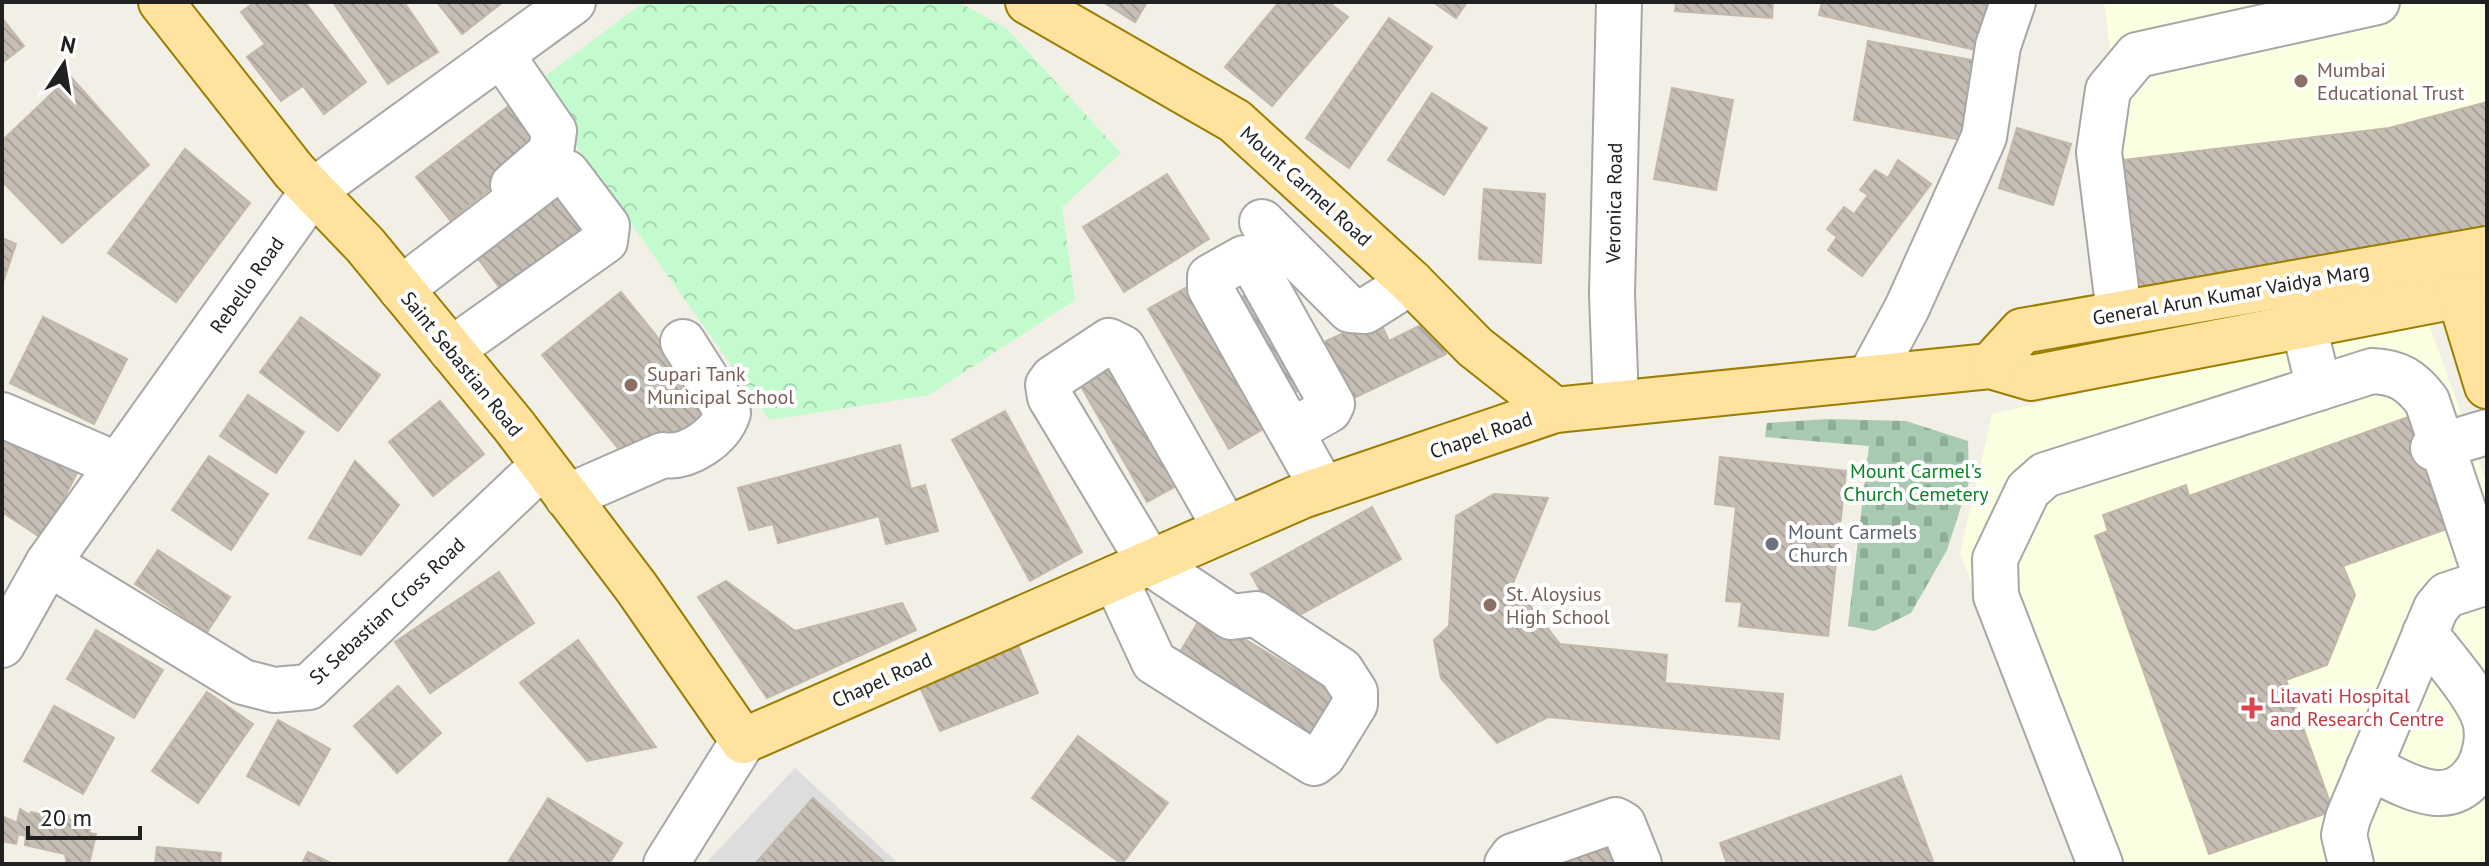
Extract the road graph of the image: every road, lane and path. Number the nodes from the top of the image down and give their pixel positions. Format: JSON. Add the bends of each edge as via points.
{"nodes":[{"id":1,"x":161,"y":2,"type":"edge"},
{"id":2,"x":573,"y":2,"type":"edge"},
{"id":3,"x":1028,"y":2,"type":"edge"},
{"id":4,"x":1619,"y":2,"type":"edge"},
{"id":5,"x":2013,"y":2,"type":"edge"},
{"id":6,"x":2377,"y":2,"type":"edge"},
{"id":7,"x":501,"y":54,"type":"junction"},
{"id":8,"x":313,"y":191,"type":"junction"},
{"id":9,"x":1262,"y":222,"type":"dead end"},
{"id":10,"x":1347,"y":224,"type":"junction"},
{"id":11,"x":1277,"y":265,"type":"junction"},
{"id":12,"x":2470,"y":273,"type":"edge"},
{"id":13,"x":1411,"y":282,"type":"junction"},
{"id":14,"x":2293,"y":284,"type":"junction"},
{"id":15,"x":399,"y":286,"type":"junction"},
{"id":16,"x":2359,"y":294,"type":"junction"},
{"id":17,"x":2119,"y":313,"type":"junction"},
{"id":18,"x":2304,"y":326,"type":"junction"},
{"id":19,"x":683,"y":342,"type":"dead end"},
{"id":20,"x":451,"y":350,"type":"junction"},
{"id":21,"x":1990,"y":366,"type":"junction"},
{"id":22,"x":1870,"y":377,"type":"junction"},
{"id":23,"x":2487,"y":386,"type":"edge"},
{"id":24,"x":2319,"y":388,"type":"junction"},
{"id":25,"x":1616,"y":403,"type":"junction"},
{"id":26,"x":1024,"y":405,"type":"dead end"},
{"id":27,"x":1555,"y":410,"type":"junction"},
{"id":28,"x":2,"y":415,"type":"edge"},
{"id":29,"x":2487,"y":432,"type":"edge"},
{"id":30,"x":2437,"y":446,"type":"junction"},
{"id":31,"x":118,"y":465,"type":"junction"},
{"id":32,"x":554,"y":482,"type":"junction"},
{"id":33,"x":1323,"y":489,"type":"junction"},
{"id":34,"x":1226,"y":529,"type":"junction"},
{"id":35,"x":48,"y":563,"type":"junction"},
{"id":36,"x":1129,"y":572,"type":"junction"},
{"id":37,"x":2487,"y":581,"type":"edge"},
{"id":38,"x":2425,"y":633,"type":"junction"},
{"id":39,"x":2,"y":645,"type":"edge"},
{"id":40,"x":743,"y":741,"type":"junction"},
{"id":41,"x":2369,"y":767,"type":"junction"},
{"id":42,"x":666,"y":864,"type":"edge"},
{"id":43,"x":1507,"y":864,"type":"edge"},
{"id":44,"x":1639,"y":864,"type":"edge"},
{"id":45,"x":2100,"y":864,"type":"edge"},
{"id":46,"x":2351,"y":864,"type":"edge"}],
"edges":[{"from":1,"to":8,"type":"main road","name":"Saint Sebastian Road"},
{"from":2,"to":7,"type":"street","name":"Rebello Road"},
{"from":3,"to":10,"type":"main road","name":"Mount Carmel Road","via":[[1235,121]]},
{"from":4,"to":25,"type":"street","name":"Veronica Road","via":[[1612,294]]},
{"from":5,"to":22,"type":"street","via":[[1998,46],[1984,137]]},
{"from":6,"to":17,"type":"street","via":[[2137,55],[2108,90],[2099,152]]},
{"from":7,"to":8,"type":"street","name":"Rebello Road"},
{"from":7,"to":15,"type":"street","via":[[554,131],[551,152]]},
{"from":8,"to":15,"type":"main road","name":"Saint Sebastian Road"},
{"from":8,"to":31,"type":"street","name":"Rebello Road"},
{"from":9,"to":11,"type":"street"},
{"from":10,"to":11,"type":"street"},
{"from":10,"to":13,"type":"main road","name":"Mount Carmel Road"},
{"from":11,"to":13,"type":"street","via":[[1358,312]]},
{"from":11,"to":33,"type":"street","via":[[1244,258],[1209,282]]},
{"from":12,"to":16,"type":"main road","name":"General Arun Kumar Vaidya Marg"},
{"from":12,"to":23,"type":"main road"},
{"from":13,"to":27,"type":"main road","name":"Mount Carmel Road","via":[[1475,347]]},
{"from":14,"to":16,"type":"main road","name":"General Arun Kumar Vaidya Marg"},
{"from":14,"to":17,"type":"main road","name":"General Arun Kumar Vaidya Marg"},
{"from":14,"to":18,"type":"street"},
{"from":15,"to":20,"type":"main road","name":"Saint Sebastian Road"},
{"from":15,"to":20,"type":"street","via":[[551,174],[567,173],[607,226],[605,241]]},
{"from":16,"to":18,"type":"main road","name":"General Arun Kumar Vaidya Marg"},
{"from":17,"to":21,"type":"main road","name":"General Arun Kumar Vaidya Marg","via":[[2022,331]]},
{"from":18,"to":21,"type":"main road","name":"General Arun Kumar Vaidya Marg","via":[[2031,378]]},
{"from":18,"to":24,"type":"street"},
{"from":19,"to":32,"type":"street","name":"St Sebastian Cross Road","via":[[728,413],[724,425],[689,453]]},
{"from":20,"to":32,"type":"main road","name":"Saint Sebastian Road"},
{"from":21,"to":22,"type":"main road","name":"General Arun Kumar Vaidya Marg"},
{"from":22,"to":25,"type":"main road","name":"Chapel Road"},
{"from":24,"to":30,"type":"street","via":[[2372,371],[2406,378],[2427,401]]},
{"from":24,"to":45,"type":"street","via":[[2045,475],[2028,490],[1995,559],[1996,596]]},
{"from":25,"to":27,"type":"main road","name":"Chapel Road"},
{"from":26,"to":36,"type":"street"},
{"from":27,"to":33,"type":"main road","name":"Chapel Road"},
{"from":28,"to":31,"type":"street"},
{"from":29,"to":30,"type":"street"},
{"from":30,"to":37,"type":"street"},
{"from":31,"to":35,"type":"street","name":"Rebello Road"},
{"from":32,"to":35,"type":"street","name":"St Sebastian Cross Road","via":[[309,687],[274,690],[243,682]]},
{"from":32,"to":40,"type":"main road","name":"Saint Sebastian Road","via":[[636,587]]},
{"from":33,"to":34,"type":"main road","name":"Chapel Road"},
{"from":34,"to":36,"type":"main road","name":"Chapel Road"},
{"from":34,"to":36,"type":"street","via":[[1123,348],[1109,341],[1053,378],[1048,391]]},
{"from":35,"to":39,"type":"street","name":"Rebello Road"},
{"from":36,"to":36,"type":"street","via":[[1222,612],[1256,614],[1341,670],[1355,692],[1355,704],[1323,756],[1314,763],[1154,662]]},
{"from":36,"to":40,"type":"main road","name":"Chapel Road"},
{"from":37,"to":38,"type":"street","via":[[2447,595]]},
{"from":38,"to":41,"type":"street"},
{"from":38,"to":41,"type":"street","via":[[2485,721],[2481,763],[2469,784],[2444,793],[2408,786]]},
{"from":40,"to":42,"type":"street"},
{"from":41,"to":46,"type":"street","via":[[2344,835]]},
{"from":43,"to":44,"type":"street","via":[[1513,856],[1616,820],[1623,824]]}]}
